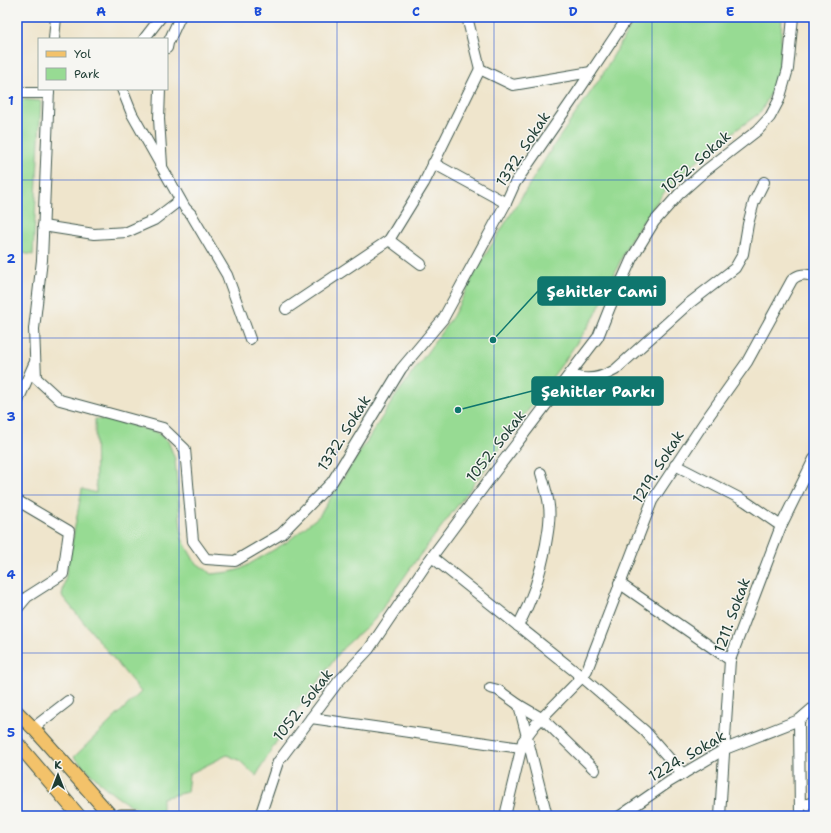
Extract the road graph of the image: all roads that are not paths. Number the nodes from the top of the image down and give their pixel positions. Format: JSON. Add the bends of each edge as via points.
{"nodes":[{"id":1,"x":56,"y":17,"type":"edge"},
{"id":2,"x":161,"y":17,"type":"edge"},
{"id":3,"x":180,"y":17,"type":"edge"},
{"id":4,"x":467,"y":17,"type":"edge"},
{"id":5,"x":628,"y":17,"type":"edge"},
{"id":6,"x":793,"y":17,"type":"edge"},
{"id":7,"x":54,"y":38,"type":"edge"},
{"id":8,"x":145,"y":38,"type":"edge"},
{"id":9,"x":168,"y":43,"type":"edge"},
{"id":10,"x":480,"y":69,"type":"junction"},
{"id":11,"x":591,"y":72,"type":"junction"},
{"id":12,"x":122,"y":90,"type":"edge"},
{"id":13,"x":160,"y":90,"type":"edge"},
{"id":14,"x":49,"y":91,"type":"edge"},
{"id":15,"x":17,"y":93,"type":"edge"},
{"id":16,"x":433,"y":163,"type":"junction"},
{"id":17,"x":163,"y":169,"type":"junction"},
{"id":18,"x":764,"y":182,"type":"dead end"},
{"id":19,"x":180,"y":200,"type":"junction"},
{"id":20,"x":506,"y":203,"type":"junction"},
{"id":21,"x":43,"y":226,"type":"junction"},
{"id":22,"x":389,"y":240,"type":"junction"},
{"id":23,"x":421,"y":264,"type":"dead end"},
{"id":24,"x":814,"y":277,"type":"edge"},
{"id":25,"x":286,"y":309,"type":"dead end"},
{"id":26,"x":250,"y":339,"type":"dead end"},
{"id":27,"x":35,"y":362,"type":"junction"},
{"id":28,"x":570,"y":374,"type":"junction"},
{"id":29,"x":17,"y":403,"type":"edge"},
{"id":30,"x":814,"y":460,"type":"edge"},
{"id":31,"x":675,"y":465,"type":"junction"},
{"id":32,"x":541,"y":473,"type":"dead end"},
{"id":33,"x":18,"y":501,"type":"dead end"},
{"id":34,"x":781,"y":526,"type":"junction"},
{"id":35,"x":432,"y":556,"type":"junction"},
{"id":36,"x":619,"y":583,"type":"junction"},
{"id":37,"x":17,"y":609,"type":"edge"},
{"id":38,"x":518,"y":626,"type":"junction"},
{"id":39,"x":730,"y":660,"type":"junction"},
{"id":40,"x":582,"y":677,"type":"junction"},
{"id":41,"x":490,"y":688,"type":"dead end"},
{"id":42,"x":68,"y":701,"type":"dead end"},
{"id":43,"x":519,"y":705,"type":"junction"},
{"id":44,"x":814,"y":708,"type":"edge"},
{"id":45,"x":17,"y":712,"type":"edge"},
{"id":46,"x":311,"y":718,"type":"junction"},
{"id":47,"x":542,"y":719,"type":"junction"},
{"id":48,"x":799,"y":720,"type":"junction"},
{"id":49,"x":33,"y":728,"type":"junction"},
{"id":50,"x":527,"y":735,"type":"junction"},
{"id":51,"x":17,"y":743,"type":"edge"},
{"id":52,"x":521,"y":748,"type":"junction"},
{"id":53,"x":725,"y":749,"type":"junction"},
{"id":54,"x":595,"y":770,"type":"dead end"},
{"id":55,"x":682,"y":774,"type":"junction"},
{"id":56,"x":814,"y":802,"type":"edge"},
{"id":57,"x":800,"y":811,"type":"edge"},
{"id":58,"x":79,"y":816,"type":"edge"},
{"id":59,"x":111,"y":816,"type":"edge"},
{"id":60,"x":121,"y":816,"type":"edge"},
{"id":61,"x":135,"y":816,"type":"edge"},
{"id":62,"x":260,"y":816,"type":"edge"},
{"id":63,"x":505,"y":816,"type":"edge"},
{"id":64,"x":548,"y":816,"type":"edge"},
{"id":65,"x":620,"y":816,"type":"edge"},
{"id":66,"x":720,"y":816,"type":"edge"}],
"edges":[{"from":1,"to":7,"type":"street"},
{"from":2,"to":8,"type":"street"},
{"from":3,"to":9,"type":"street"},
{"from":4,"to":10,"type":"street"},
{"from":5,"to":11,"type":"street","name":"1372. Sokak"},
{"from":6,"to":28,"type":"street","name":"1052. Sokak","via":[[788,70],[779,100],[770,117],[758,130],[679,194],[654,222],[632,258],[598,337]]},
{"from":10,"to":11,"type":"street","via":[[512,85]]},
{"from":10,"to":16,"type":"street"},
{"from":11,"to":20,"type":"street","name":"1372. Sokak","via":[[515,183]]},
{"from":12,"to":17,"type":"street","via":[[132,114]]},
{"from":13,"to":17,"type":"street","via":[[159,119]]},
{"from":14,"to":15,"type":"street"},
{"from":14,"to":21,"type":"street"},
{"from":16,"to":20,"type":"street"},
{"from":16,"to":22,"type":"street","via":[[424,183]]},
{"from":17,"to":19,"type":"street"},
{"from":18,"to":28,"type":"street","via":[[754,202],[743,254],[735,268],[687,305],[615,370],[588,379]]},
{"from":19,"to":21,"type":"street","via":[[154,220],[126,232],[94,234]]},
{"from":19,"to":26,"type":"street","via":[[184,208],[192,214],[227,276]]},
{"from":20,"to":27,"type":"street","name":"1372. Sokak","via":[[443,319],[401,369],[332,482],[281,534],[235,561],[206,559],[193,541],[185,448],[163,428],[60,400],[36,378]]},
{"from":21,"to":27,"type":"street","via":[[34,329]]},
{"from":22,"to":23,"type":"street"},
{"from":22,"to":25,"type":"street"},
{"from":24,"to":31,"type":"street","name":"1219. Sokak","via":[[802,274],[792,280],[747,362]]},
{"from":27,"to":29,"type":"street"},
{"from":28,"to":35,"type":"street","name":"1052. Sokak"},
{"from":30,"to":34,"type":"street","name":"1211. Sokak"},
{"from":31,"to":34,"type":"street","via":[[746,501]]},
{"from":31,"to":36,"type":"street","name":"1219. Sokak","via":[[652,501]]},
{"from":32,"to":38,"type":"street","via":[[550,508],[549,530],[539,577]]},
{"from":33,"to":37,"type":"street","via":[[69,531],[63,574],[27,597]]},
{"from":34,"to":39,"type":"street","name":"1211. Sokak"},
{"from":35,"to":38,"type":"street"},
{"from":35,"to":46,"type":"street","name":"1052. Sokak","via":[[369,649],[338,682]]},
{"from":36,"to":39,"type":"street"},
{"from":36,"to":40,"type":"street","name":"1219. Sokak","via":[[587,670]]},
{"from":38,"to":40,"type":"street"},
{"from":39,"to":53,"type":"street","name":"1211. Sokak"},
{"from":40,"to":47,"type":"street","name":"1219. Sokak"},
{"from":40,"to":55,"type":"street","via":[[645,731]]},
{"from":41,"to":43,"type":"street","via":[[498,690]]},
{"from":42,"to":49,"type":"street"},
{"from":43,"to":47,"type":"street"},
{"from":43,"to":50,"type":"street"},
{"from":44,"to":48,"type":"street","name":"1224. Sokak"},
{"from":45,"to":49,"type":"main road"},
{"from":46,"to":52,"type":"street"},
{"from":46,"to":62,"type":"street","name":"1052. Sokak","via":[[278,762]]},
{"from":47,"to":50,"type":"street","name":"1219. Sokak"},
{"from":47,"to":54,"type":"street"},
{"from":48,"to":53,"type":"street","name":"1224. Sokak"},
{"from":48,"to":57,"type":"street"},
{"from":49,"to":59,"type":"main road"},
{"from":50,"to":52,"type":"street","name":"1219. Sokak"},
{"from":50,"to":64,"type":"street"},
{"from":51,"to":58,"type":"main road"},
{"from":52,"to":63,"type":"street","name":"1219. Sokak"},
{"from":53,"to":55,"type":"street","name":"1224. Sokak"},
{"from":53,"to":66,"type":"street","name":"1211. Sokak"},
{"from":55,"to":65,"type":"street","name":"1224. Sokak"},
{"from":56,"to":57,"type":"street"},
{"from":60,"to":61,"type":"main road"}]}
